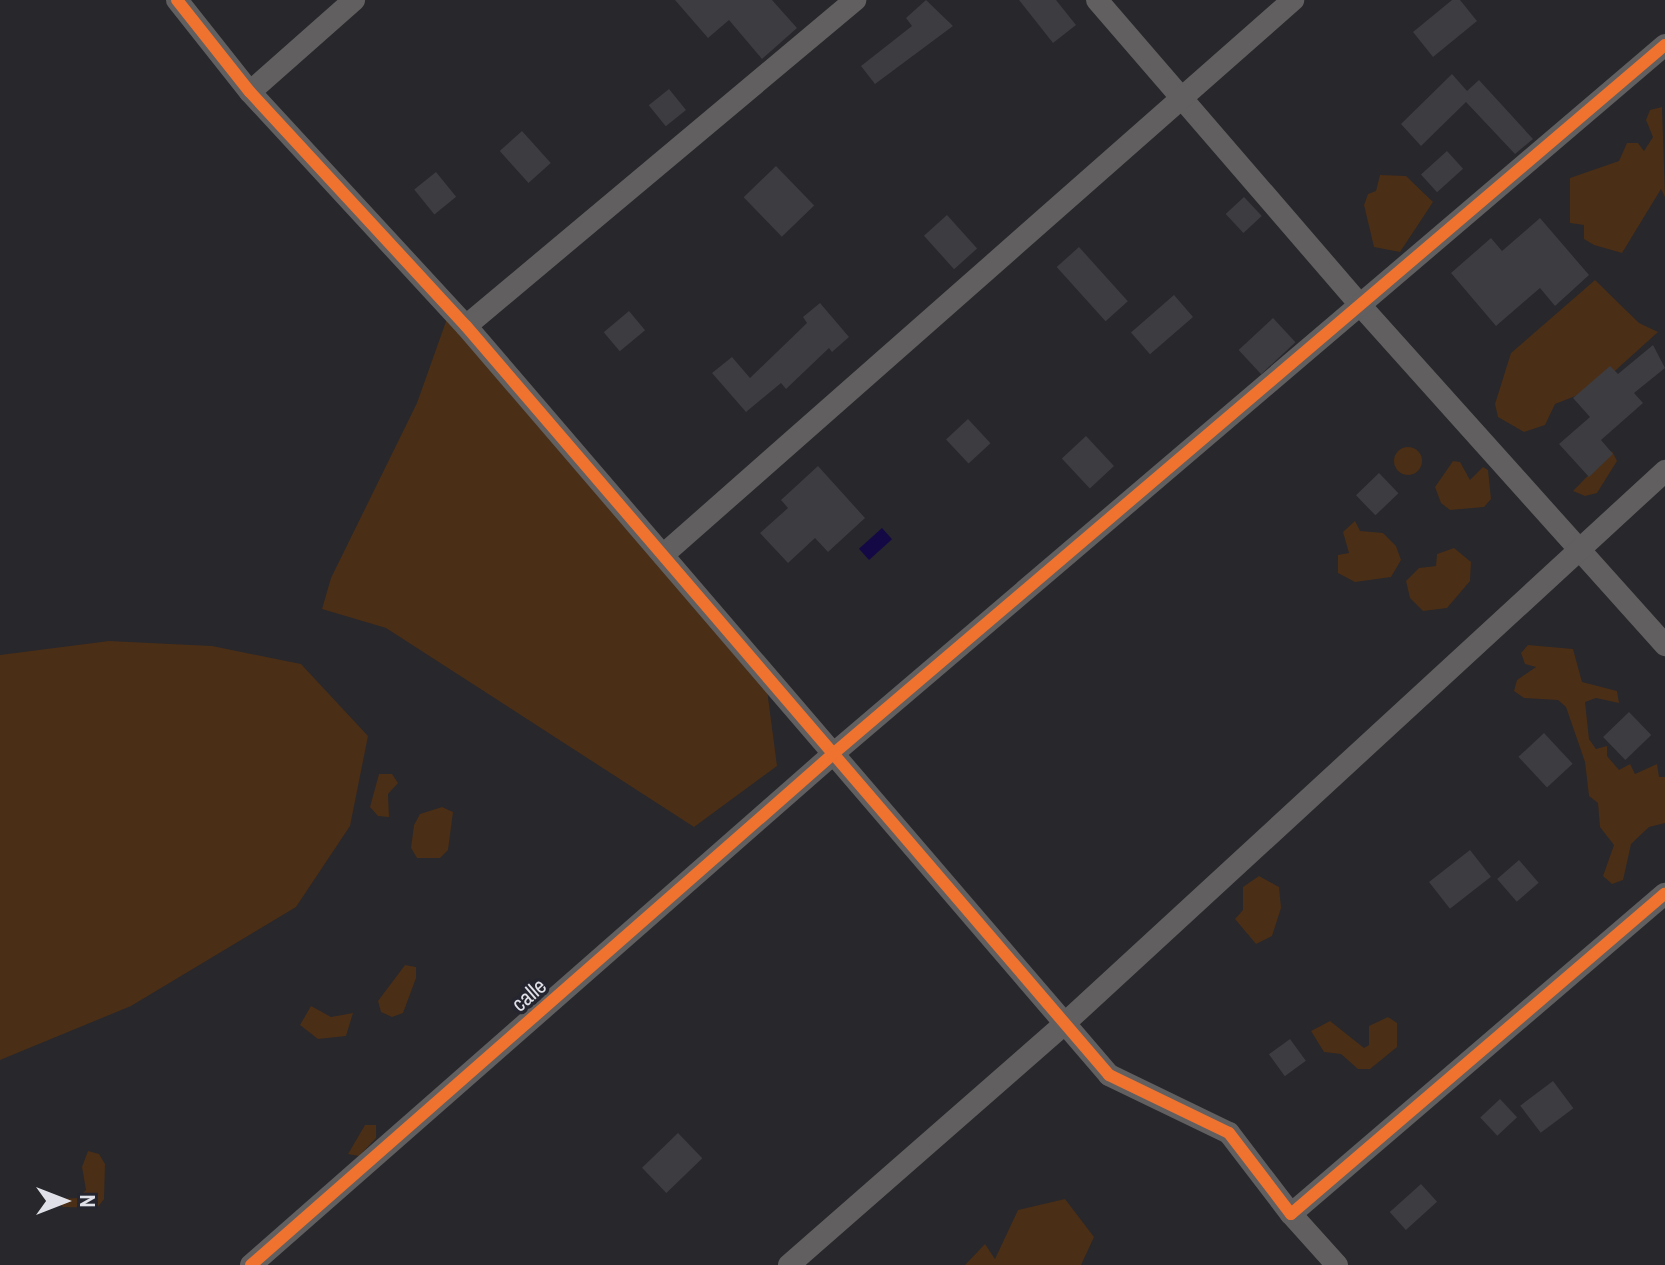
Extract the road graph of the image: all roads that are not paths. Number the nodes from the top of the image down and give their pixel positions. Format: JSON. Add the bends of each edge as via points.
{"nodes":[{"id":1,"x":177,"y":0,"type":"edge"},
{"id":2,"x":354,"y":0,"type":"edge"},
{"id":3,"x":855,"y":0,"type":"edge"},
{"id":4,"x":1097,"y":0,"type":"edge"},
{"id":5,"x":1293,"y":0,"type":"edge"},
{"id":6,"x":1665,"y":45,"type":"edge"},
{"id":7,"x":250,"y":92,"type":"junction"},
{"id":8,"x":1182,"y":99,"type":"junction"},
{"id":9,"x":1360,"y":305,"type":"junction"},
{"id":10,"x":466,"y":326,"type":"junction"},
{"id":11,"x":1665,"y":471,"type":"edge"},
{"id":12,"x":1577,"y":547,"type":"junction"},
{"id":13,"x":663,"y":555,"type":"junction"},
{"id":14,"x":1665,"y":645,"type":"edge"},
{"id":15,"x":833,"y":754,"type":"junction"},
{"id":16,"x":1665,"y":894,"type":"edge"},
{"id":17,"x":1064,"y":1024,"type":"junction"},
{"id":18,"x":1291,"y":1214,"type":"junction"},
{"id":19,"x":251,"y":1265,"type":"edge"},
{"id":20,"x":789,"y":1265,"type":"edge"},
{"id":21,"x":1337,"y":1265,"type":"edge"}],
"edges":[{"from":1,"to":7,"type":"street"},
{"from":2,"to":7,"type":"street"},
{"from":3,"to":10,"type":"street"},
{"from":4,"to":8,"type":"street"},
{"from":5,"to":8,"type":"street"},
{"from":6,"to":9,"type":"street","name":"calle"},
{"from":7,"to":10,"type":"street"},
{"from":8,"to":9,"type":"street"},
{"from":8,"to":13,"type":"street"},
{"from":9,"to":12,"type":"street"},
{"from":9,"to":15,"type":"street","name":"calle"},
{"from":10,"to":13,"type":"street"},
{"from":11,"to":12,"type":"street"},
{"from":12,"to":14,"type":"street"},
{"from":12,"to":17,"type":"street"},
{"from":13,"to":15,"type":"street"},
{"from":15,"to":17,"type":"street"},
{"from":15,"to":19,"type":"street","name":"calle"},
{"from":16,"to":18,"type":"street"},
{"from":17,"to":18,"type":"street","via":[[1109,1075],[1229,1133]]},
{"from":17,"to":20,"type":"street"},
{"from":18,"to":21,"type":"street"}]}
